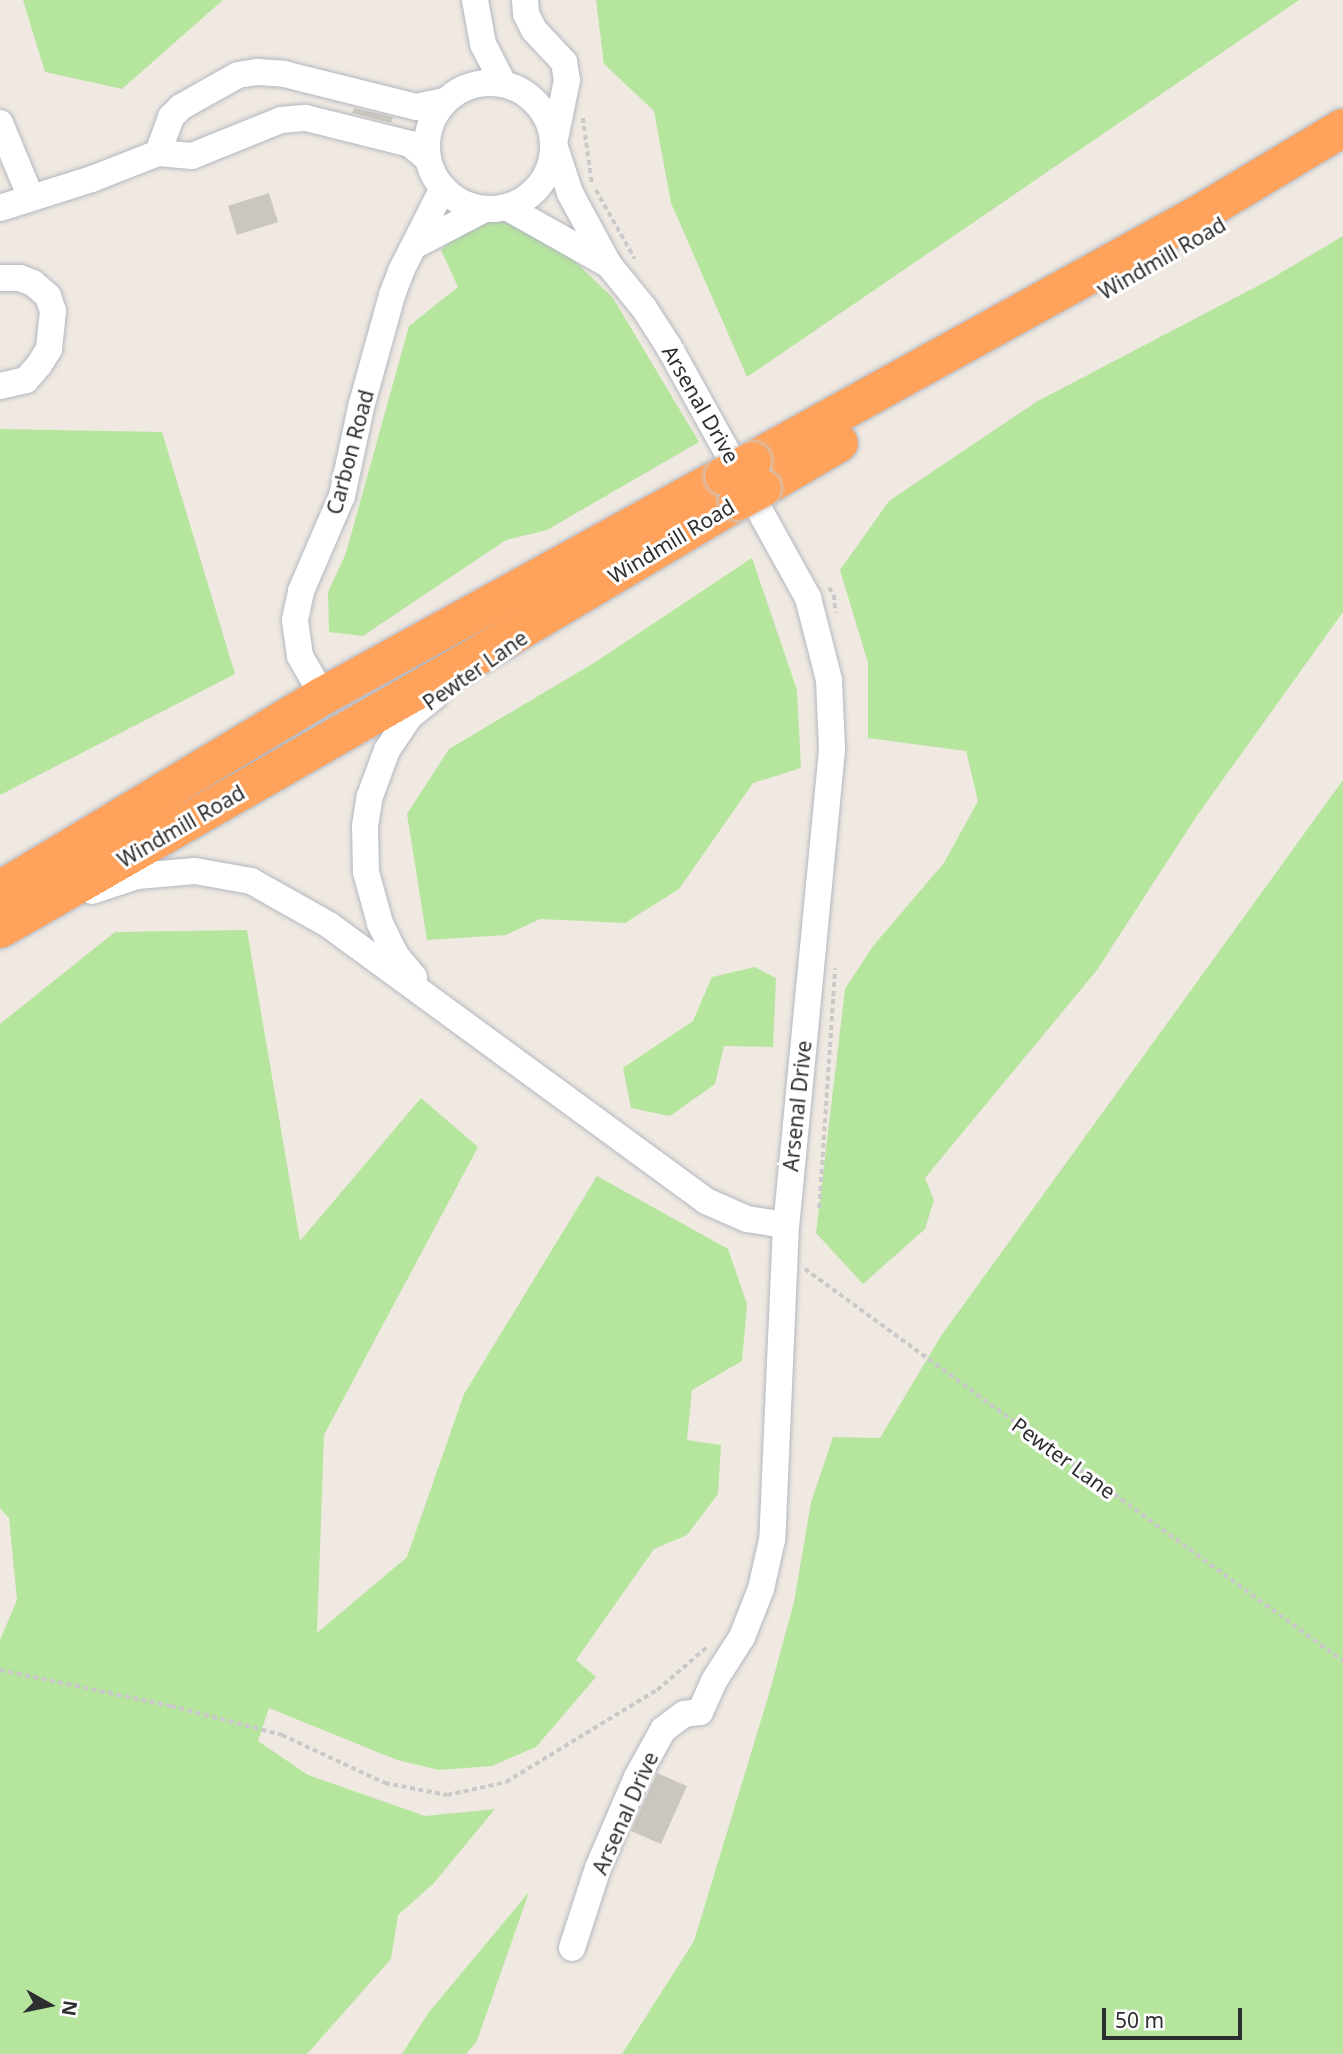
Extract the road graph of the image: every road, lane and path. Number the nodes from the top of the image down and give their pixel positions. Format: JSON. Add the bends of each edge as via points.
{"nodes":[{"id":1,"x":475,"y":0,"type":"edge"},
{"id":2,"x":525,"y":0,"type":"edge"},
{"id":3,"x":317,"y":83,"type":"junction"},
{"id":4,"x":492,"y":83,"type":"junction"},
{"id":5,"x":444,"y":101,"type":"junction"},
{"id":6,"x":582,"y":116,"type":"dead end"},
{"id":7,"x":306,"y":118,"type":"junction"},
{"id":8,"x":0,"y":123,"type":"edge"},
{"id":9,"x":1343,"y":128,"type":"edge"},
{"id":10,"x":554,"y":144,"type":"junction"},
{"id":11,"x":158,"y":153,"type":"junction"},
{"id":12,"x":1343,"y":154,"type":"edge"},
{"id":13,"x":428,"y":159,"type":"junction"},
{"id":14,"x":443,"y":188,"type":"junction"},
{"id":15,"x":31,"y":198,"type":"junction"},
{"id":16,"x":0,"y":208,"type":"edge"},
{"id":17,"x":496,"y":209,"type":"junction"},
{"id":18,"x":416,"y":245,"type":"junction"},
{"id":19,"x":609,"y":265,"type":"junction"},
{"id":20,"x":639,"y":266,"type":"dead end"},
{"id":21,"x":0,"y":278,"type":"edge"},
{"id":22,"x":0,"y":386,"type":"edge"},
{"id":23,"x":744,"y":482,"type":"junction"},
{"id":24,"x":826,"y":584,"type":"dead end"},
{"id":25,"x":585,"y":592,"type":"junction"},
{"id":26,"x":838,"y":622,"type":"dead end"},
{"id":27,"x":323,"y":696,"type":"junction"},
{"id":28,"x":0,"y":890,"type":"edge"},
{"id":29,"x":0,"y":929,"type":"edge"},
{"id":30,"x":0,"y":938,"type":"edge"},
{"id":31,"x":836,"y":964,"type":"dead end"},
{"id":32,"x":494,"y":1047,"type":"junction"},
{"id":33,"x":819,"y":1208,"type":"dead end"},
{"id":34,"x":786,"y":1225,"type":"junction"},
{"id":35,"x":786,"y":1256,"type":"junction"},
{"id":36,"x":714,"y":1642,"type":"dead end"},
{"id":37,"x":1343,"y":1661,"type":"edge"},
{"id":38,"x":0,"y":1670,"type":"edge"},
{"id":39,"x":572,"y":1948,"type":"dead end"}],
"edges":[{"from":1,"to":4,"type":"lane"},
{"from":2,"to":10,"type":"lane","via":[[534,30],[564,62],[567,80]]},
{"from":3,"to":5,"type":"lane","via":[[416,107]]},
{"from":3,"to":7,"type":"lane"},
{"from":3,"to":11,"type":"lane","via":[[284,74],[238,75],[181,107],[171,117]]},
{"from":4,"to":5,"type":"lane","via":[[461,89]]},
{"from":4,"to":10,"type":"lane","via":[[522,90],[539,104],[550,123]]},
{"from":5,"to":13,"type":"lane","via":[[432,118]]},
{"from":6,"to":20,"type":"path","via":[[591,182]]},
{"from":7,"to":11,"type":"lane","via":[[281,120],[192,156]]},
{"from":7,"to":13,"type":"lane","via":[[410,144]]},
{"from":8,"to":15,"type":"lane"},
{"from":9,"to":23,"type":"highway","name":"Windmill Road"},
{"from":10,"to":17,"type":"lane","via":[[540,185]]},
{"from":10,"to":19,"type":"lane","name":"Arsenal Drive","via":[[570,193]]},
{"from":11,"to":15,"type":"lane"},
{"from":12,"to":23,"type":"highway","name":"Windmill Road"},
{"from":13,"to":14,"type":"lane"},
{"from":14,"to":17,"type":"lane","via":[[466,205]]},
{"from":14,"to":18,"type":"lane","name":"Carbon Road"},
{"from":15,"to":16,"type":"lane"},
{"from":17,"to":18,"type":"lane"},
{"from":17,"to":19,"type":"lane","name":"Arsenal Drive"},
{"from":18,"to":27,"type":"lane","name":"Carbon Road","via":[[392,295],[342,496],[301,591],[295,620],[300,656]]},
{"from":19,"to":34,"type":"lane","name":"Arsenal Drive","via":[[669,347],[808,598],[829,680],[832,750]]},
{"from":21,"to":22,"type":"lane","via":[[33,283],[48,296],[53,312],[49,349],[40,365],[26,380]]},
{"from":23,"to":25,"type":"highway","name":"Windmill Road"},
{"from":23,"to":27,"type":"highway","name":"Windmill Road"},
{"from":24,"to":26,"type":"path","via":[[834,595]]},
{"from":25,"to":29,"type":"highway","name":"Windmill Road"},
{"from":25,"to":32,"type":"lane","name":"Pewter Lane","via":[[449,683],[409,717],[387,750],[370,796],[366,872],[380,923],[395,954],[416,980]]},
{"from":27,"to":28,"type":"highway","name":"Windmill Road"},
{"from":30,"to":32,"type":"lane","name":"Pewter Lane","via":[[67,901],[137,876],[195,871],[251,881],[329,925]]},
{"from":31,"to":33,"type":"path"},
{"from":32,"to":34,"type":"lane","name":"Pewter Lane","via":[[705,1201],[747,1219]]},
{"from":34,"to":35,"type":"lane","name":"Arsenal Drive"},
{"from":35,"to":37,"type":"path","name":"Pewter Lane"},
{"from":35,"to":39,"type":"lane","name":"Arsenal Drive","via":[[772,1540],[761,1589],[700,1712],[684,1714],[663,1730],[637,1777],[598,1868]]},
{"from":36,"to":38,"type":"path","via":[[657,1690],[517,1776],[447,1795],[385,1783],[282,1735]]}]}
